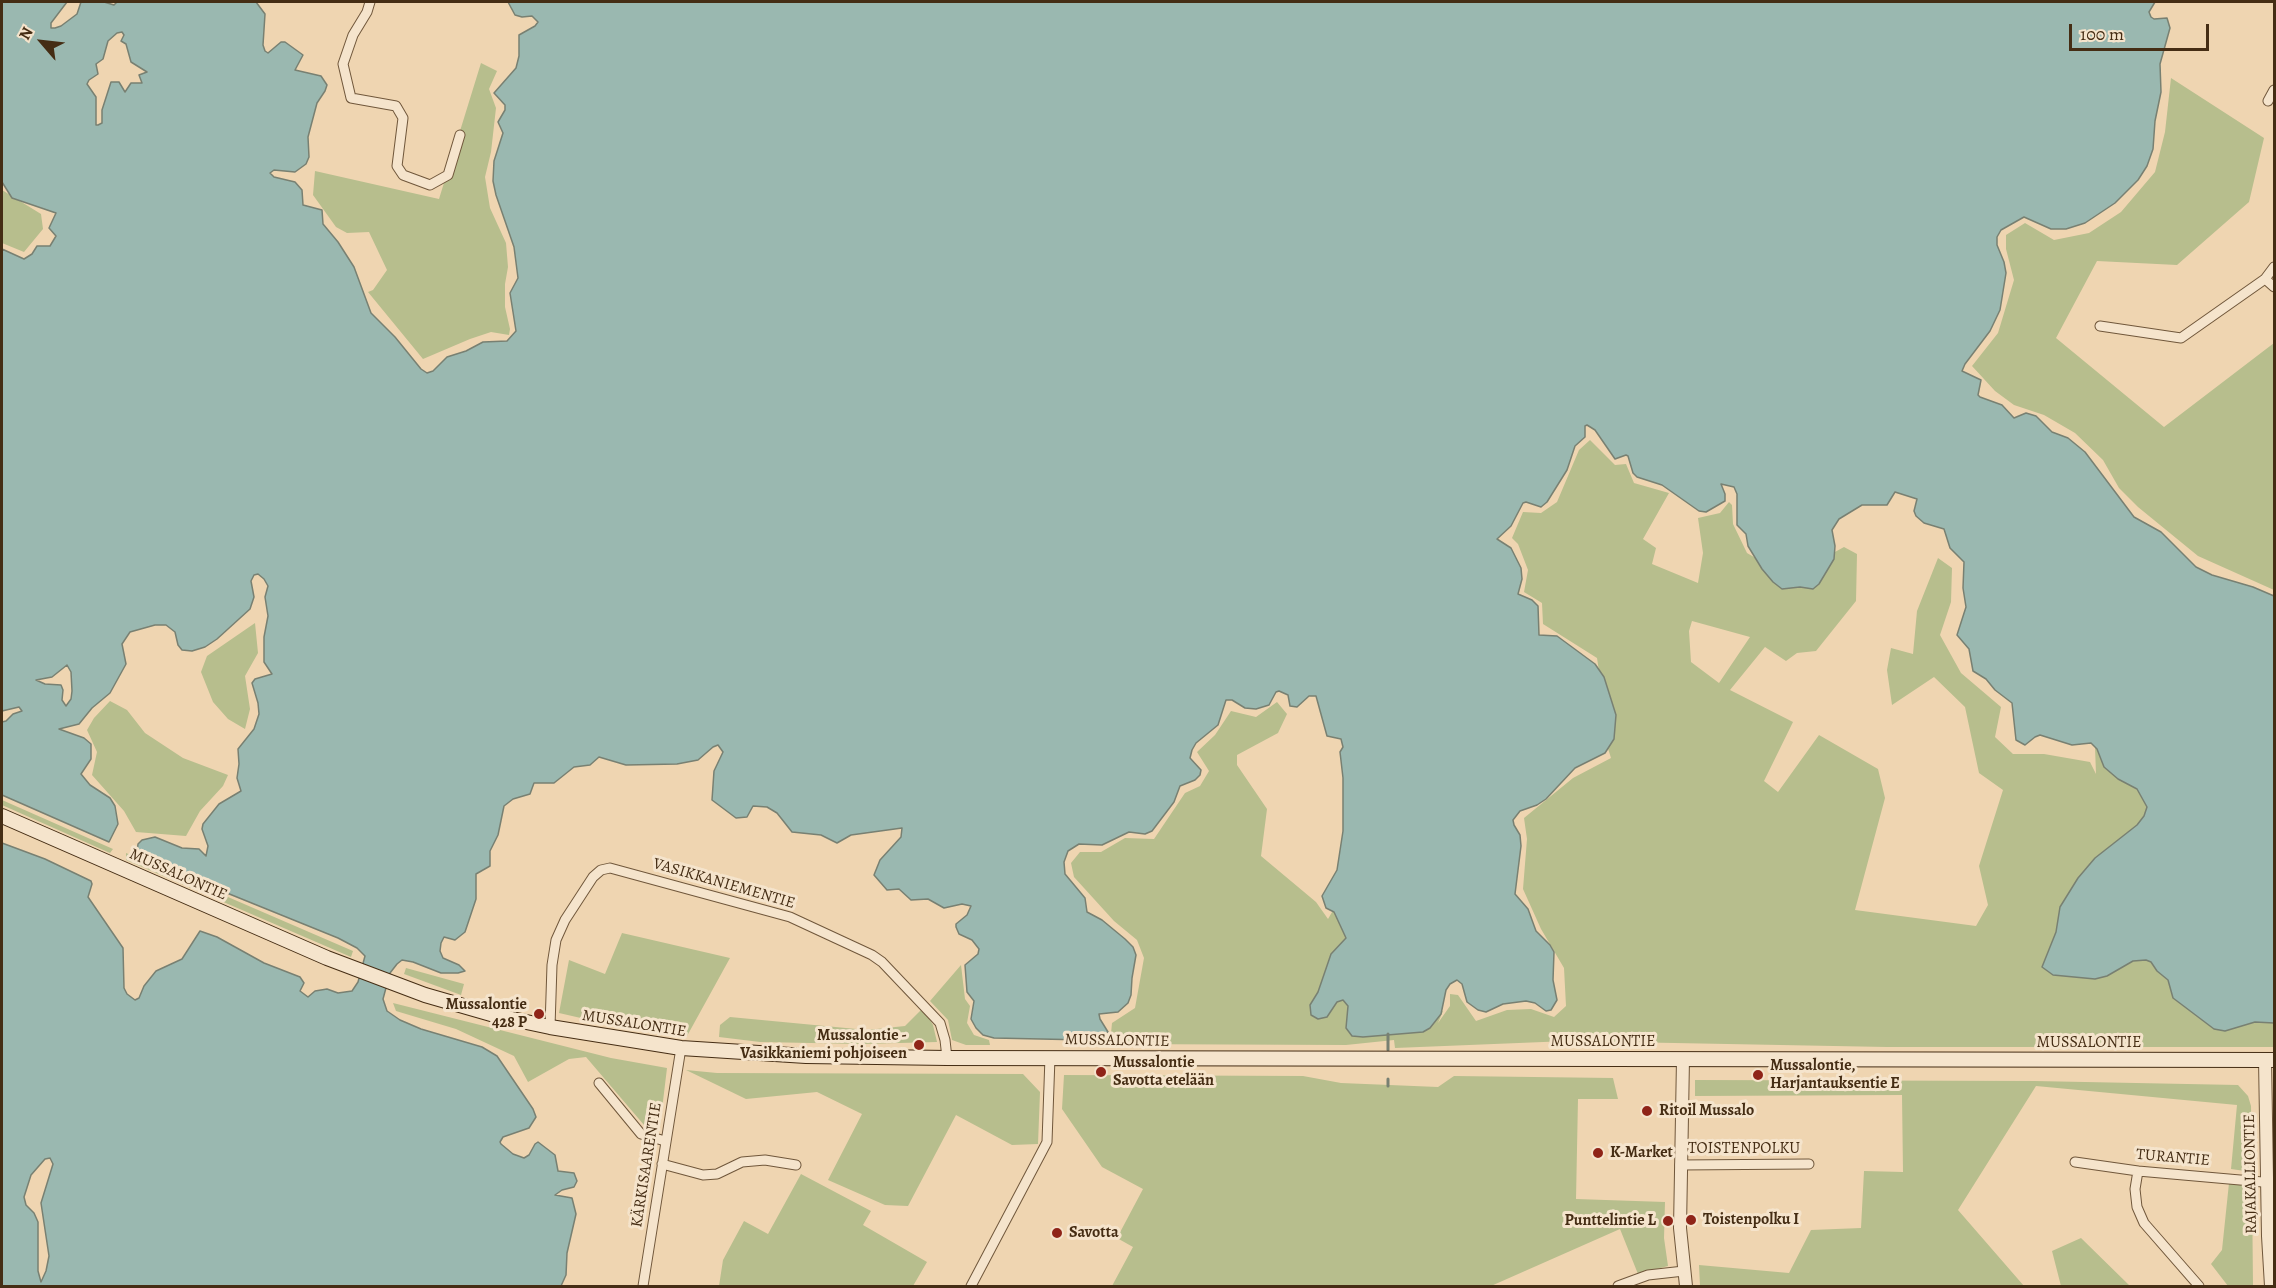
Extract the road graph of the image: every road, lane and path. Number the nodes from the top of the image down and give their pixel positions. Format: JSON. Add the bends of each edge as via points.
{"nodes":[{"id":1,"x":370,"y":2,"type":"edge"},
{"id":2,"x":2274,"y":90,"type":"edge"},
{"id":3,"x":2268,"y":101,"type":"dead end"},
{"id":4,"x":460,"y":135,"type":"dead end"},
{"id":5,"x":2274,"y":267,"type":"edge"},
{"id":6,"x":2265,"y":279,"type":"junction"},
{"id":7,"x":2274,"y":287,"type":"edge"},
{"id":8,"x":2100,"y":326,"type":"dead end"},
{"id":9,"x":2,"y":816,"type":"edge"},
{"id":10,"x":550,"y":1027,"type":"junction"},
{"id":11,"x":681,"y":1048,"type":"junction"},
{"id":12,"x":1050,"y":1057,"type":"junction"},
{"id":13,"x":947,"y":1058,"type":"junction"},
{"id":14,"x":1683,"y":1059,"type":"junction"},
{"id":15,"x":2270,"y":1060,"type":"edge"},
{"id":16,"x":599,"y":1083,"type":"dead end"},
{"id":17,"x":665,"y":1141,"type":"junction"},
{"id":18,"x":2075,"y":1162,"type":"dead end"},
{"id":19,"x":662,"y":1164,"type":"junction"},
{"id":20,"x":1809,"y":1164,"type":"dead end"},
{"id":21,"x":796,"y":1165,"type":"dead end"},
{"id":22,"x":1680,"y":1165,"type":"junction"},
{"id":23,"x":2138,"y":1171,"type":"junction"},
{"id":24,"x":2271,"y":1183,"type":"edge"},
{"id":25,"x":1684,"y":1271,"type":"junction"},
{"id":26,"x":643,"y":1287,"type":"edge"},
{"id":27,"x":971,"y":1287,"type":"edge"},
{"id":28,"x":1618,"y":1287,"type":"edge"},
{"id":29,"x":1686,"y":1287,"type":"edge"},
{"id":30,"x":2199,"y":1287,"type":"edge"},
{"id":31,"x":2271,"y":1287,"type":"edge"}],
"edges":[{"from":1,"to":4,"type":"street","via":[[343,64],[351,98],[396,106],[403,118],[397,166],[403,176],[430,185],[448,175]]},
{"from":2,"to":3,"type":"street"},
{"from":5,"to":6,"type":"street"},
{"from":6,"to":7,"type":"street"},
{"from":6,"to":8,"type":"street","via":[[2181,338]]},
{"from":9,"to":10,"type":"main road","name":"MUSSALONTIE","via":[[351,968],[456,1004]]},
{"from":10,"to":11,"type":"main road","name":"MUSSALONTIE"},
{"from":10,"to":13,"type":"street","name":"VASIKKANIEMENTIE","via":[[556,940],[593,877],[610,868],[790,917],[872,955],[940,1023]]},
{"from":11,"to":13,"type":"main road","name":"MUSSALONTIE","via":[[806,1056]]},
{"from":11,"to":17,"type":"street","name":"KÄRKISAARENTIE"},
{"from":12,"to":13,"type":"main road","name":"MUSSALONTIE"},
{"from":12,"to":14,"type":"main road","name":"MUSSALONTIE"},
{"from":12,"to":27,"type":"street","via":[[1047,1142]]},
{"from":14,"to":15,"type":"main road","name":"MUSSALONTIE"},
{"from":14,"to":22,"type":"street"},
{"from":15,"to":24,"type":"street","name":"RAJAKALLIONTIE"},
{"from":16,"to":17,"type":"street","via":[[641,1134]]},
{"from":17,"to":19,"type":"street","name":"KÄRKISAARENTIE"},
{"from":18,"to":23,"type":"street","name":"TURANTIE"},
{"from":19,"to":21,"type":"street","via":[[703,1175],[717,1174],[742,1162],[765,1160]]},
{"from":19,"to":26,"type":"street","name":"KÄRKISAARENTIE"},
{"from":20,"to":22,"type":"street","name":"TOISTENPOLKU"},
{"from":22,"to":25,"type":"street"},
{"from":23,"to":24,"type":"street","name":"TURANTIE"},
{"from":23,"to":30,"type":"street","via":[[2137,1207],[2144,1223]]},
{"from":24,"to":31,"type":"street","name":"RAJAKALLIONTIE"},
{"from":25,"to":28,"type":"street","via":[[1648,1275]]},
{"from":25,"to":29,"type":"street"}]}
